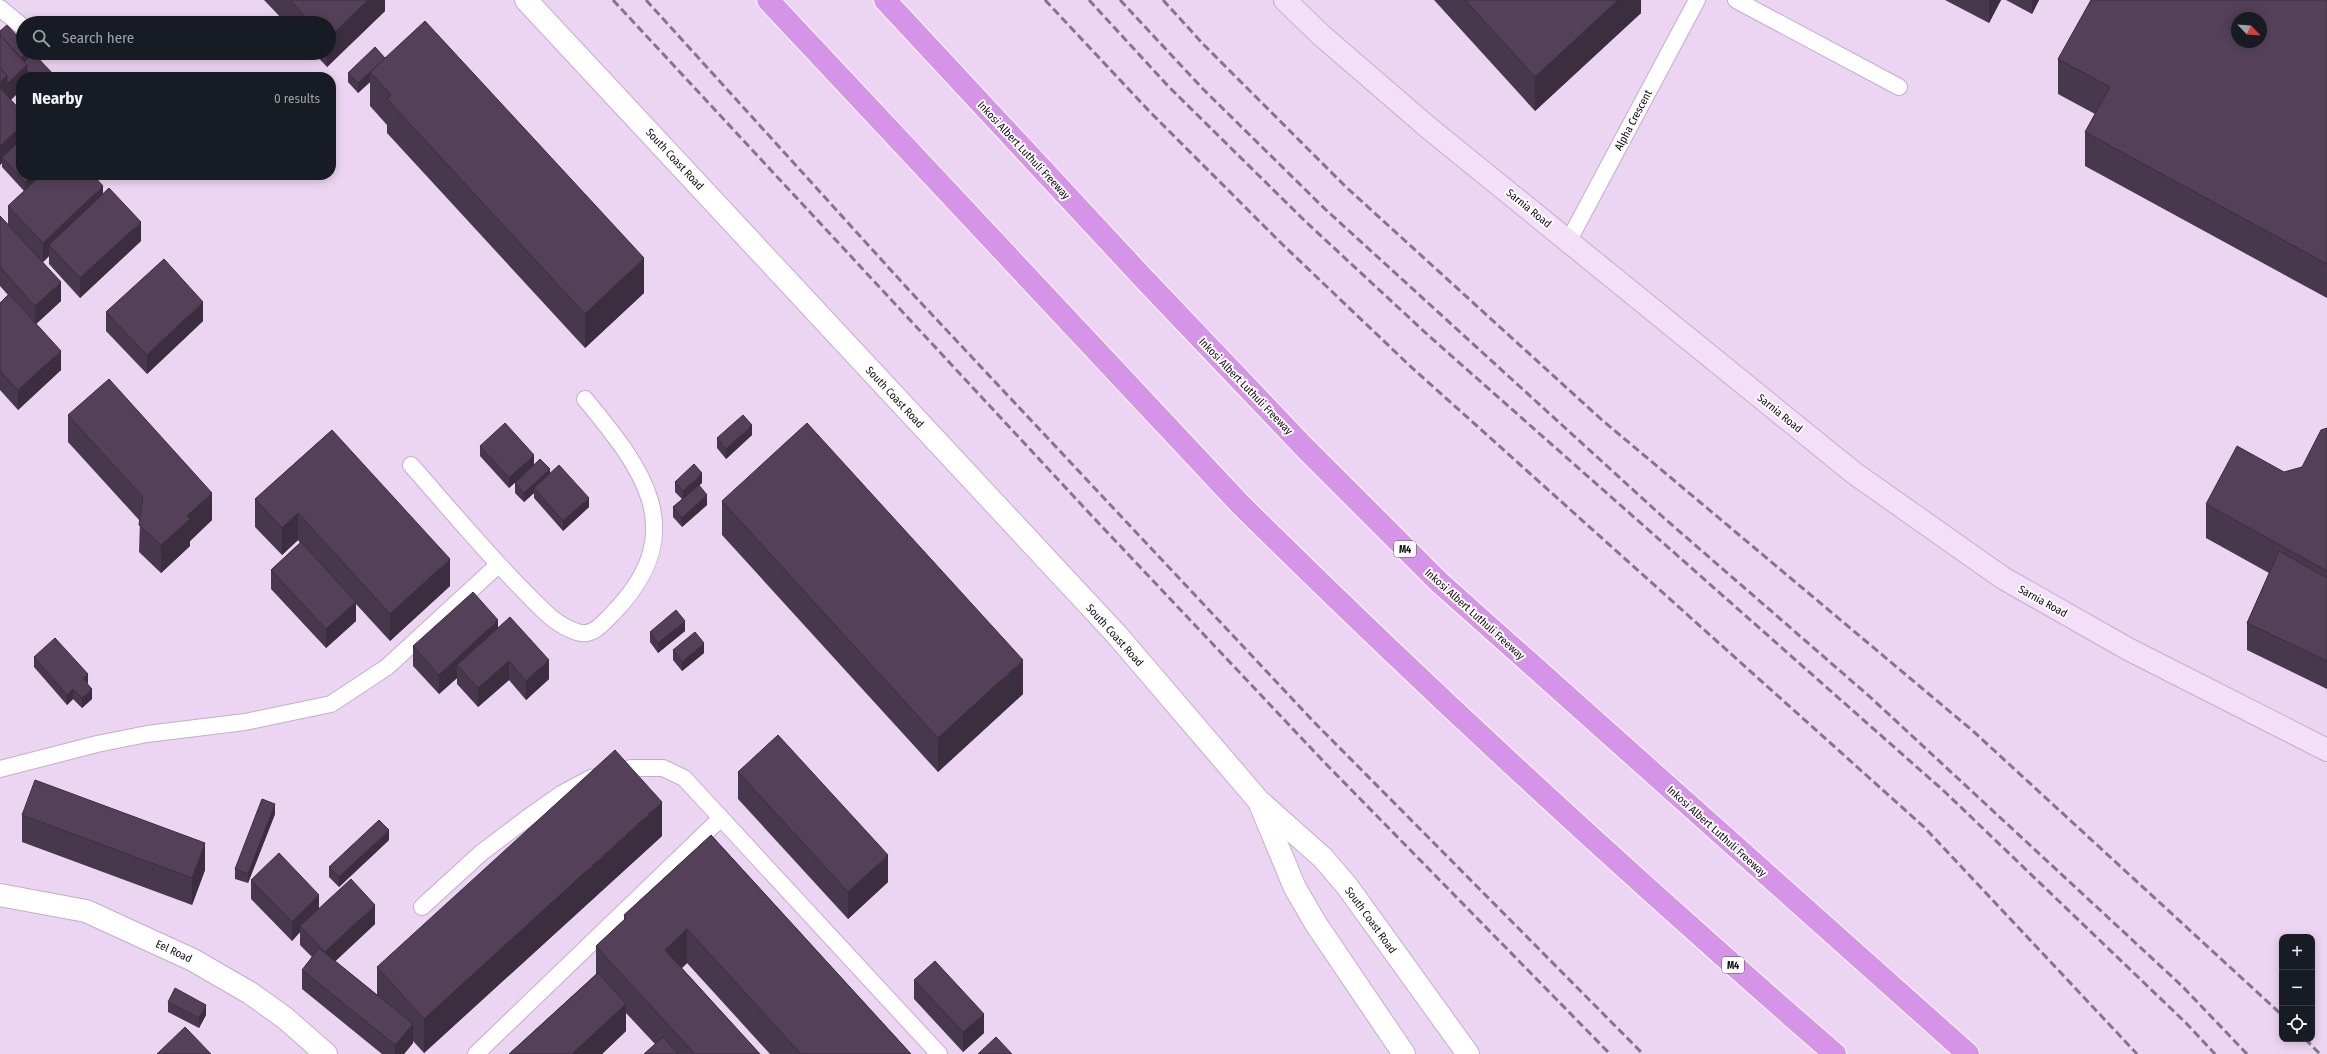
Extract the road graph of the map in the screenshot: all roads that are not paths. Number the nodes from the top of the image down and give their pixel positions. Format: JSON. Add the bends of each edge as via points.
{"nodes":[{"id":1,"x":526,"y":0,"type":"edge"},
{"id":2,"x":768,"y":0,"type":"edge"},
{"id":3,"x":885,"y":0,"type":"edge"},
{"id":4,"x":1285,"y":0,"type":"edge"},
{"id":5,"x":1697,"y":0,"type":"edge"},
{"id":6,"x":1736,"y":0,"type":"edge"},
{"id":7,"x":0,"y":8,"type":"edge"},
{"id":8,"x":16,"y":21,"type":"edge"},
{"id":9,"x":1899,"y":87,"type":"dead end"},
{"id":10,"x":1569,"y":240,"type":"junction"},
{"id":11,"x":585,"y":399,"type":"dead end"},
{"id":12,"x":411,"y":466,"type":"dead end"},
{"id":13,"x":498,"y":565,"type":"junction"},
{"id":14,"x":2327,"y":750,"type":"edge"},
{"id":15,"x":0,"y":769,"type":"edge"},
{"id":16,"x":1258,"y":800,"type":"junction"},
{"id":17,"x":720,"y":819,"type":"junction"},
{"id":18,"x":0,"y":895,"type":"edge"},
{"id":19,"x":422,"y":907,"type":"dead end"},
{"id":20,"x":326,"y":1054,"type":"edge"},
{"id":21,"x":476,"y":1054,"type":"edge"},
{"id":22,"x":940,"y":1054,"type":"edge"},
{"id":23,"x":1404,"y":1054,"type":"edge"},
{"id":24,"x":1468,"y":1054,"type":"edge"},
{"id":25,"x":1836,"y":1054,"type":"edge"},
{"id":26,"x":1968,"y":1054,"type":"edge"}],
"edges":[{"from":1,"to":16,"type":"street","name":"South Coast Road","via":[[1117,636]]},
{"from":2,"to":25,"type":"highway","number":"M4","via":[[1229,492],[1314,577],[1632,876]]},
{"from":3,"to":26,"type":"highway","name":"Inkosi Albert Luthuli Freeway","number":"M4","via":[[1151,287],[1306,449],[1439,582]]},
{"from":4,"to":10,"type":"main road","name":"Sarnia Road","via":[[1321,35],[1430,129]]},
{"from":5,"to":10,"type":"lane","name":"Alpha Crescent"},
{"from":6,"to":9,"type":"lane"},
{"from":7,"to":8,"type":"lane"},
{"from":10,"to":14,"type":"main road","name":"Sarnia Road","via":[[1854,473],[2003,578],[2128,649]]},
{"from":11,"to":13,"type":"lane","via":[[622,445],[637,469],[652,504],[653,540],[648,563],[638,583],[601,624],[591,633],[584,634],[554,620]]},
{"from":12,"to":13,"type":"lane"},
{"from":13,"to":15,"type":"lane","via":[[387,667],[331,704],[245,722],[147,734]]},
{"from":16,"to":23,"type":"street","name":"South Coast Road","via":[[1295,888],[1316,924]]},
{"from":16,"to":24,"type":"street","name":"South Coast Road","via":[[1322,858],[1347,886]]},
{"from":17,"to":19,"type":"lane","via":[[684,778],[663,768],[631,768],[591,778],[561,794],[481,853]]},
{"from":17,"to":21,"type":"lane"},
{"from":17,"to":22,"type":"lane"},
{"from":18,"to":20,"type":"street","name":"Eel Road","via":[[86,911],[193,960],[250,993],[285,1018]]}]}
